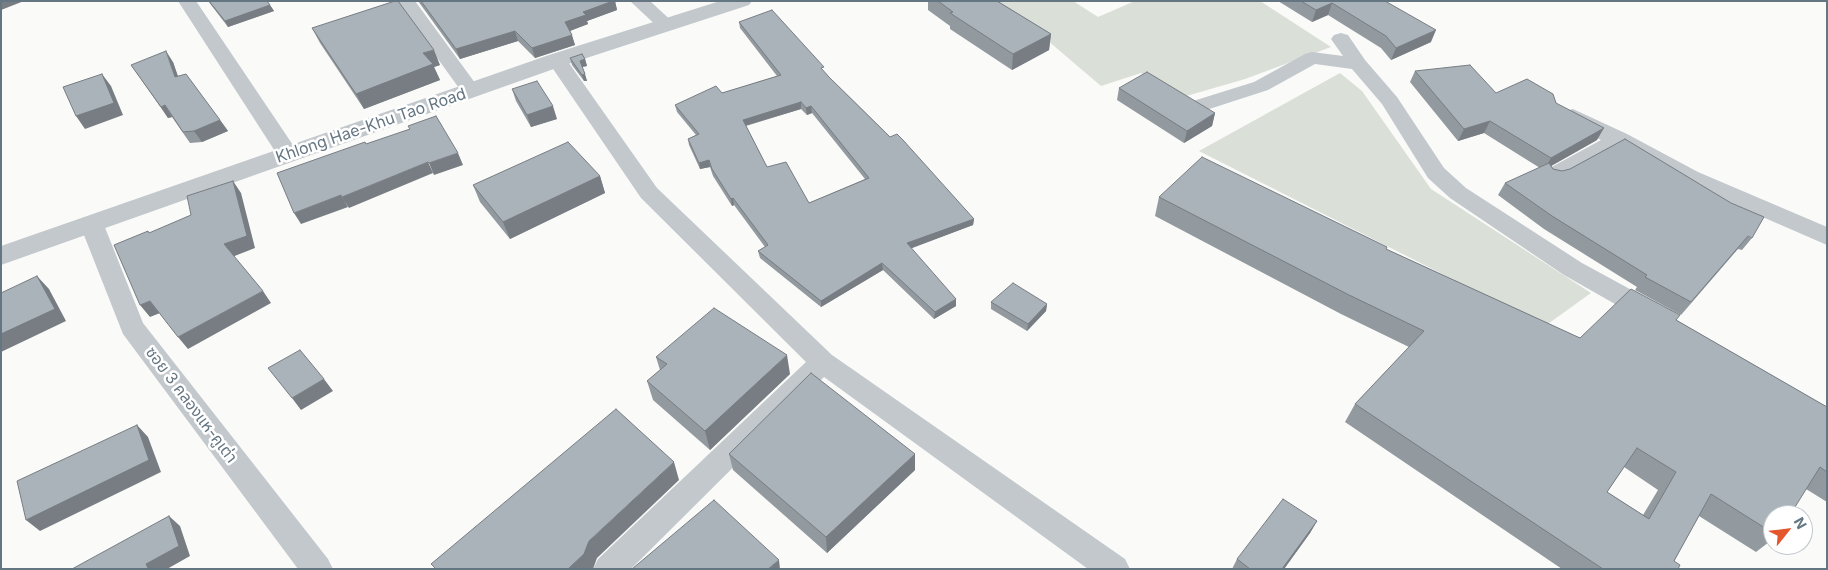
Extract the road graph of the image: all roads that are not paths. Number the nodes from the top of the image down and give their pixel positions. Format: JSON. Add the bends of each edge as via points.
{"nodes":[{"id":1,"x":187,"y":1,"type":"edge"},
{"id":2,"x":405,"y":1,"type":"edge"},
{"id":3,"x":639,"y":1,"type":"edge"},
{"id":4,"x":742,"y":1,"type":"edge"},
{"id":5,"x":667,"y":25,"type":"junction"},
{"id":6,"x":1342,"y":39,"type":"dead end"},
{"id":7,"x":557,"y":60,"type":"junction"},
{"id":8,"x":1358,"y":64,"type":"junction"},
{"id":9,"x":471,"y":91,"type":"junction"},
{"id":10,"x":1197,"y":107,"type":"edge"},
{"id":11,"x":1557,"y":108,"type":"edge"},
{"id":12,"x":1619,"y":139,"type":"junction"},
{"id":13,"x":288,"y":154,"type":"junction"},
{"id":14,"x":1554,"y":175,"type":"edge"},
{"id":15,"x":92,"y":225,"type":"junction"},
{"id":16,"x":1827,"y":237,"type":"edge"},
{"id":17,"x":1,"y":256,"type":"edge"},
{"id":18,"x":1674,"y":326,"type":"edge"},
{"id":19,"x":822,"y":362,"type":"junction"},
{"id":20,"x":317,"y":569,"type":"edge"},
{"id":21,"x":609,"y":569,"type":"edge"},
{"id":22,"x":1114,"y":569,"type":"edge"}],
"edges":[{"from":1,"to":13,"type":"street"},
{"from":2,"to":9,"type":"street"},
{"from":3,"to":5,"type":"street"},
{"from":4,"to":5,"type":"street","name":"Khlong Hae-Khu Tao Road"},
{"from":5,"to":7,"type":"street","name":"Khlong Hae-Khu Tao Road"},
{"from":6,"to":8,"type":"street"},
{"from":7,"to":9,"type":"street","name":"Khlong Hae-Khu Tao Road"},
{"from":7,"to":19,"type":"street","via":[[649,193]]},
{"from":8,"to":10,"type":"street","via":[[1312,58],[1261,86]]},
{"from":8,"to":18,"type":"street","via":[[1390,101],[1436,173],[1458,193],[1573,269]]},
{"from":9,"to":13,"type":"street","name":"Khlong Hae-Khu Tao Road"},
{"from":11,"to":12,"type":"street"},
{"from":12,"to":14,"type":"street"},
{"from":12,"to":16,"type":"street","via":[[1690,176]]},
{"from":13,"to":15,"type":"street","name":"Khlong Hae-Khu Tao Road"},
{"from":15,"to":17,"type":"street","name":"Khlong Hae-Khu Tao Road"},
{"from":15,"to":20,"type":"street","name":"ซอย 3 คลองแห-คูเต่า","via":[[132,327]]},
{"from":19,"to":21,"type":"street"},
{"from":19,"to":22,"type":"street"}]}
